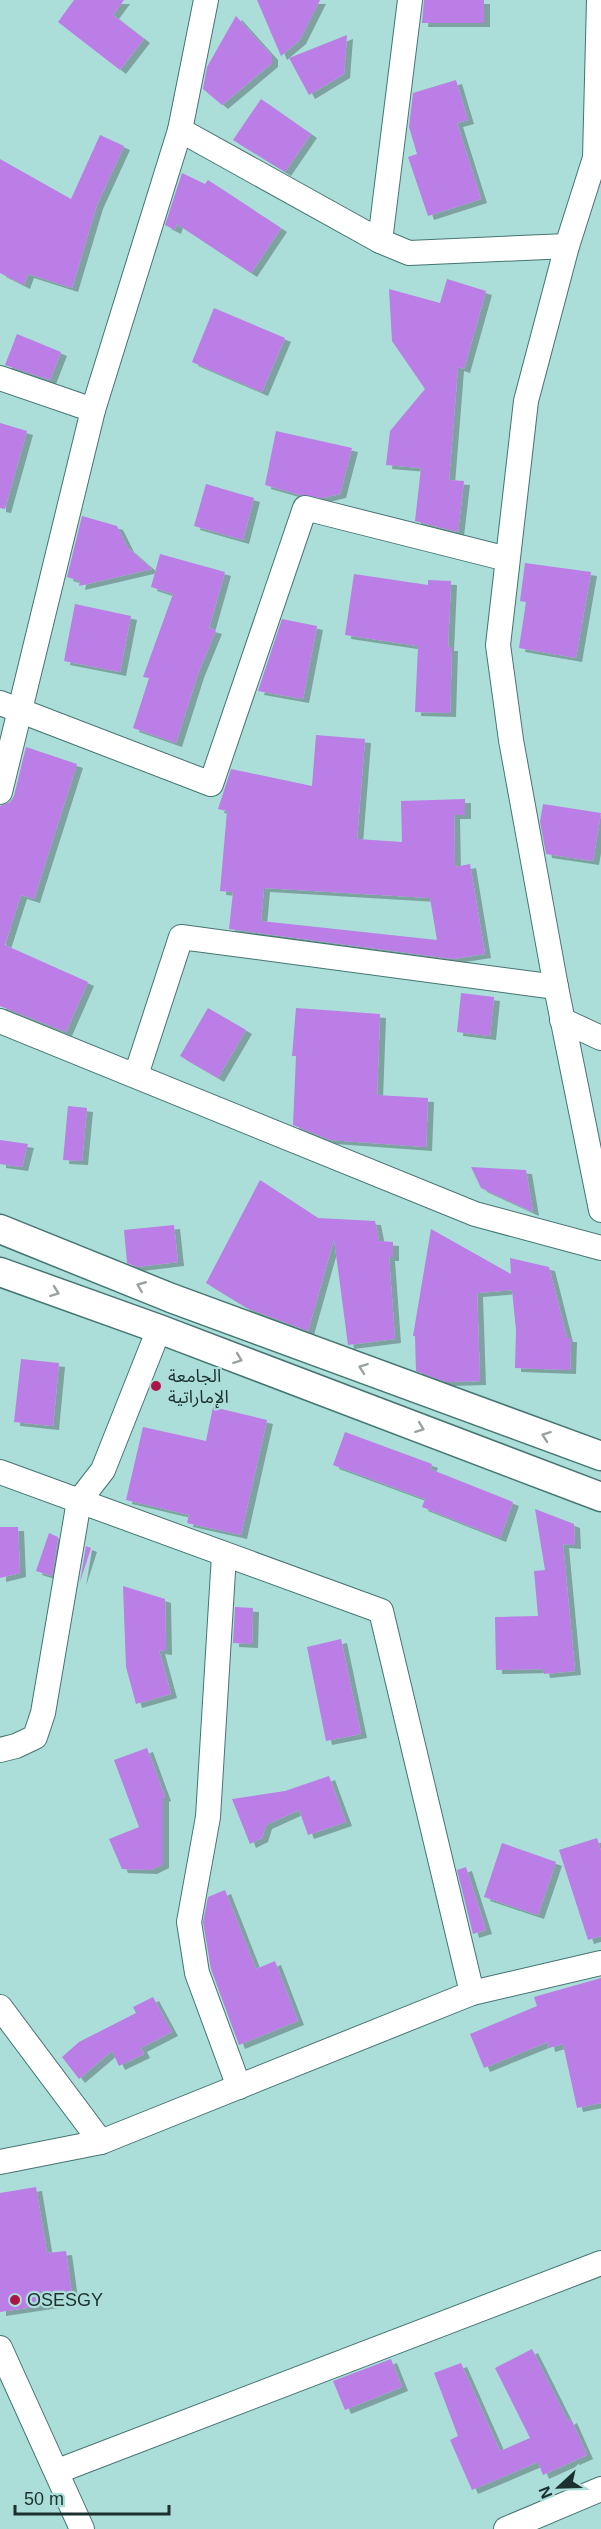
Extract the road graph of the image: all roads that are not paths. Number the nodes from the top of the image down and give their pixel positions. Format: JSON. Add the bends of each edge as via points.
{"nodes":[{"id":1,"x":206,"y":0,"type":"edge"},
{"id":2,"x":410,"y":0,"type":"edge"},
{"id":3,"x":599,"y":0,"type":"edge"},
{"id":4,"x":180,"y":130,"type":"junction"},
{"id":5,"x":598,"y":158,"type":"edge"},
{"id":6,"x":380,"y":241,"type":"junction"},
{"id":7,"x":567,"y":246,"type":"junction"},
{"id":8,"x":0,"y":378,"type":"edge"},
{"id":9,"x":93,"y":410,"type":"junction"},
{"id":10,"x":507,"y":559,"type":"junction"},
{"id":11,"x":10,"y":707,"type":"edge"},
{"id":12,"x":0,"y":792,"type":"edge"},
{"id":13,"x":556,"y":987,"type":"junction"},
{"id":14,"x":562,"y":1020,"type":"junction"},
{"id":15,"x":0,"y":1021,"type":"edge"},
{"id":16,"x":601,"y":1038,"type":"edge"},
{"id":17,"x":136,"y":1075,"type":"junction"},
{"id":18,"x":601,"y":1210,"type":"edge"},
{"id":19,"x":0,"y":1229,"type":"edge"},
{"id":20,"x":601,"y":1248,"type":"edge"},
{"id":21,"x":0,"y":1272,"type":"edge"},
{"id":22,"x":171,"y":1298,"type":"junction"},
{"id":23,"x":159,"y":1329,"type":"junction"},
{"id":24,"x":601,"y":1456,"type":"edge"},
{"id":25,"x":0,"y":1472,"type":"edge"},
{"id":26,"x":601,"y":1497,"type":"edge"},
{"id":27,"x":79,"y":1501,"type":"junction"},
{"id":28,"x":224,"y":1555,"type":"junction"},
{"id":29,"x":0,"y":1750,"type":"edge"},
{"id":30,"x":601,"y":1962,"type":"edge"},
{"id":31,"x":472,"y":1994,"type":"junction"},
{"id":32,"x":0,"y":2007,"type":"edge"},
{"id":33,"x":239,"y":2087,"type":"junction"},
{"id":34,"x":101,"y":2142,"type":"junction"},
{"id":35,"x":0,"y":2162,"type":"edge"},
{"id":36,"x":601,"y":2263,"type":"edge"},
{"id":37,"x":0,"y":2348,"type":"edge"},
{"id":38,"x":58,"y":2471,"type":"junction"},
{"id":39,"x":601,"y":2489,"type":"edge"},
{"id":40,"x":82,"y":2529,"type":"edge"},
{"id":41,"x":506,"y":2529,"type":"edge"}],
"edges":[{"from":1,"to":4,"type":"street"},
{"from":2,"to":6,"type":"street"},
{"from":3,"to":5,"type":"street"},
{"from":4,"to":6,"type":"street"},
{"from":4,"to":9,"type":"street"},
{"from":5,"to":7,"type":"street"},
{"from":6,"to":7,"type":"street","via":[[409,253]]},
{"from":7,"to":10,"type":"street","via":[[526,401]]},
{"from":8,"to":9,"type":"street"},
{"from":9,"to":11,"type":"street"},
{"from":10,"to":11,"type":"street","via":[[305,508],[211,784]]},
{"from":10,"to":13,"type":"street","via":[[498,645],[511,740]]},
{"from":11,"to":12,"type":"street"},
{"from":13,"to":14,"type":"street"},
{"from":13,"to":17,"type":"street","via":[[181,937]]},
{"from":14,"to":16,"type":"street"},
{"from":14,"to":18,"type":"street"},
{"from":15,"to":17,"type":"street"},
{"from":17,"to":20,"type":"street","via":[[475,1214]]},
{"from":22,"to":19,"type":"street","one_way":true},
{"from":21,"to":23,"type":"street","one_way":true},
{"from":22,"to":23,"type":"street"},
{"from":24,"to":22,"type":"street","one_way":true},
{"from":23,"to":26,"type":"street","one_way":true},
{"from":23,"to":27,"type":"street","via":[[103,1470]]},
{"from":25,"to":27,"type":"street"},
{"from":27,"to":28,"type":"street"},
{"from":27,"to":29,"type":"street","via":[[43,1713],[35,1737]]},
{"from":28,"to":31,"type":"street","via":[[381,1611]]},
{"from":28,"to":33,"type":"street","via":[[208,1817],[189,1922],[197,1973]]},
{"from":30,"to":31,"type":"street"},
{"from":31,"to":33,"type":"street"},
{"from":32,"to":34,"type":"street"},
{"from":33,"to":34,"type":"street"},
{"from":34,"to":35,"type":"street"},
{"from":36,"to":38,"type":"street"},
{"from":37,"to":38,"type":"street"},
{"from":38,"to":40,"type":"street"},
{"from":39,"to":41,"type":"street"}]}
